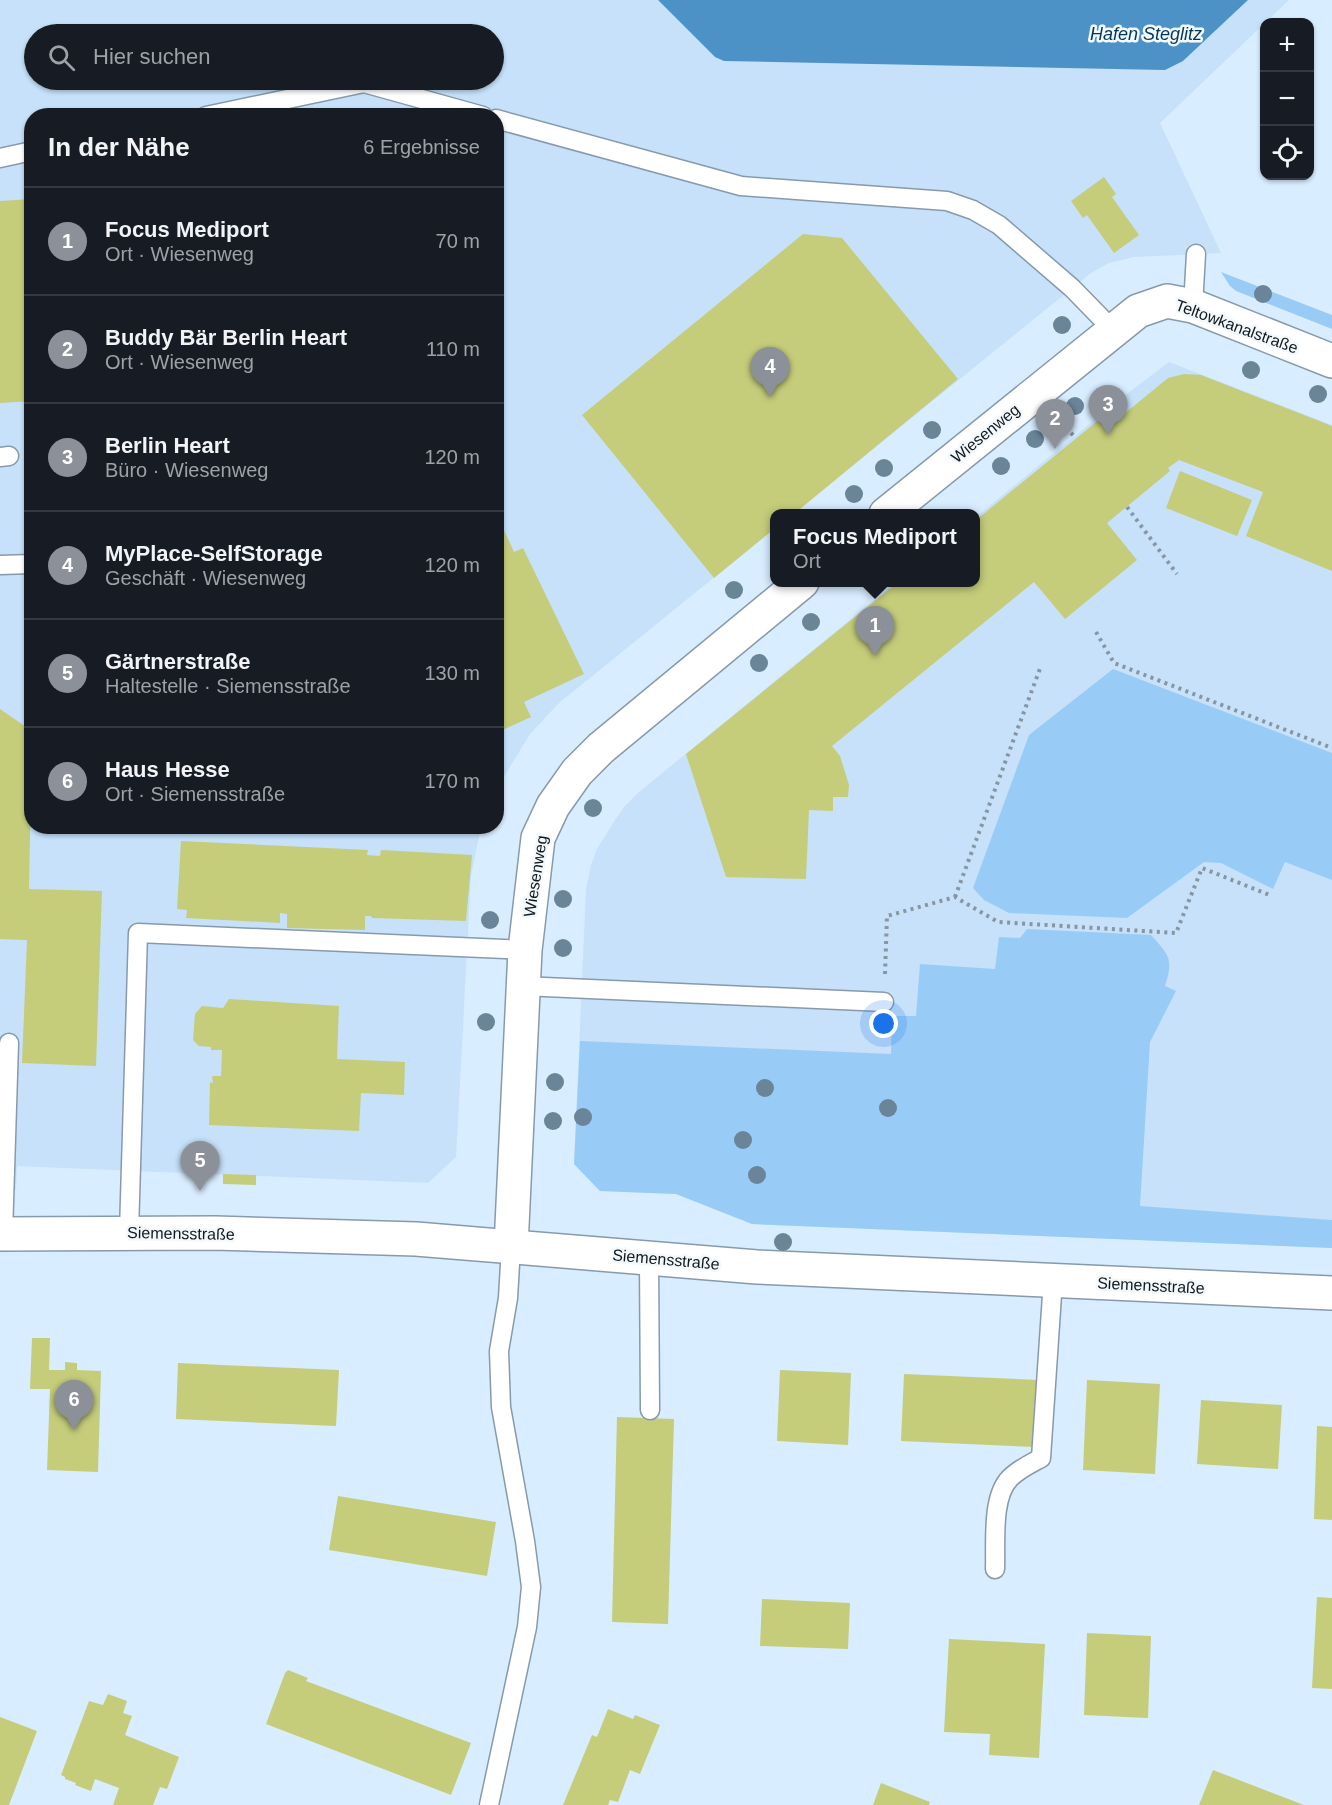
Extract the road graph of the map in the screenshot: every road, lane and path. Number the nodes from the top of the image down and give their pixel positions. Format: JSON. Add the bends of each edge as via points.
{"nodes":[{"id":1,"x":330,"y":90,"type":"edge"},
{"id":2,"x":389,"y":90,"type":"edge"},
{"id":3,"x":244,"y":108,"type":"edge"},
{"id":4,"x":454,"y":108,"type":"edge"},
{"id":5,"x":504,"y":121,"type":"edge"},
{"id":6,"x":24,"y":153,"type":"edge"},
{"id":7,"x":0,"y":158,"type":"edge"},
{"id":8,"x":1196,"y":254,"type":"dead end"},
{"id":9,"x":1193,"y":306,"type":"junction"},
{"id":10,"x":1113,"y":330,"type":"junction"},
{"id":11,"x":1332,"y":361,"type":"edge"},
{"id":12,"x":1071,"y":433,"type":"dead end"},
{"id":13,"x":1076,"y":438,"type":"dead end"},
{"id":14,"x":1127,"y":507,"type":"dead end"},
{"id":15,"x":891,"y":509,"type":"edge"},
{"id":16,"x":0,"y":564,"type":"edge"},
{"id":17,"x":24,"y":564,"type":"edge"},
{"id":18,"x":1177,"y":574,"type":"dead end"},
{"id":19,"x":796,"y":587,"type":"edge"},
{"id":20,"x":1096,"y":633,"type":"dead end"},
{"id":21,"x":1041,"y":666,"type":"dead end"},
{"id":22,"x":1332,"y":747,"type":"edge"},
{"id":23,"x":1272,"y":896,"type":"dead end"},
{"id":24,"x":955,"y":897,"type":"junction"},
{"id":25,"x":525,"y":950,"type":"junction"},
{"id":26,"x":522,"y":986,"type":"junction"},
{"id":27,"x":884,"y":1002,"type":"joint"},
{"id":28,"x":9,"y":1043,"type":"dead end"},
{"id":29,"x":129,"y":1232,"type":"junction"},
{"id":30,"x":2,"y":1234,"type":"edge"},
{"id":31,"x":511,"y":1247,"type":"junction"},
{"id":32,"x":649,"y":1258,"type":"junction"},
{"id":33,"x":1053,"y":1280,"type":"junction"},
{"id":34,"x":1332,"y":1293,"type":"edge"},
{"id":35,"x":650,"y":1410,"type":"dead end"},
{"id":36,"x":995,"y":1569,"type":"dead end"},
{"id":37,"x":489,"y":1805,"type":"edge"}],
"edges":[{"from":1,"to":3,"type":"lane"},
{"from":2,"to":4,"type":"lane"},
{"from":5,"to":10,"type":"lane","via":[[741,186],[947,201],[974,210],[999,225],[1072,288]]},
{"from":6,"to":7,"type":"lane"},
{"from":8,"to":9,"type":"lane"},
{"from":9,"to":10,"type":"street","name":"Teltowkanalstraße","via":[[1167,301],[1138,311]]},
{"from":9,"to":11,"type":"street","name":"Teltowkanalstraße"},
{"from":10,"to":15,"type":"street","name":"Wiesenweg"},
{"from":12,"to":13,"type":"path"},
{"from":14,"to":18,"type":"path"},
{"from":16,"to":17,"type":"lane"},
{"from":19,"to":25,"type":"street","name":"Wiesenweg","via":[[609,741],[577,772],[553,806],[538,838]]},
{"from":20,"to":22,"type":"path","via":[[1114,663]]},
{"from":21,"to":24,"type":"path"},
{"from":23,"to":24,"type":"path","via":[[1202,868],[1176,933],[998,922]]},
{"from":24,"to":27,"type":"path","via":[[888,916]]},
{"from":25,"to":26,"type":"street","name":"Wiesenweg"},
{"from":25,"to":29,"type":"lane","via":[[138,933]]},
{"from":26,"to":27,"type":"lane"},
{"from":26,"to":31,"type":"street","name":"Wiesenweg"},
{"from":28,"to":30,"type":"lane"},
{"from":29,"to":30,"type":"street","name":"Siemensstraße"},
{"from":29,"to":31,"type":"street","name":"Siemensstraße","via":[[416,1239]]},
{"from":31,"to":32,"type":"street","name":"Siemensstraße"},
{"from":31,"to":37,"type":"lane","via":[[499,1351],[501,1407],[531,1587],[527,1627]]},
{"from":32,"to":33,"type":"street","name":"Siemensstraße","via":[[757,1267]]},
{"from":32,"to":35,"type":"lane"},
{"from":33,"to":34,"type":"street","name":"Siemensstraße"},
{"from":33,"to":36,"type":"lane","via":[[1041,1458],[1018,1471],[1002,1492],[997,1509]]}]}
